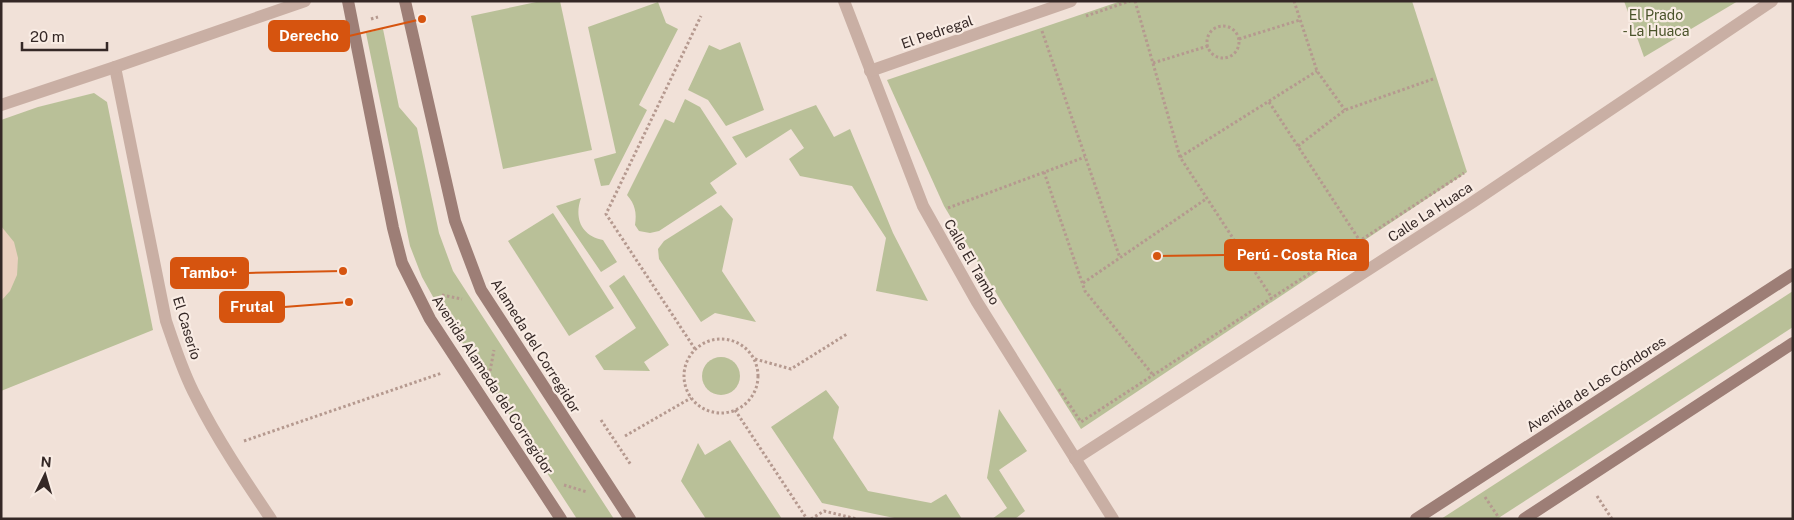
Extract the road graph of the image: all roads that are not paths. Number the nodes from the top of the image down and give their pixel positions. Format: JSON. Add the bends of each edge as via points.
{"nodes":[{"id":1,"x":305,"y":1,"type":"edge"},
{"id":2,"x":348,"y":1,"type":"edge"},
{"id":3,"x":405,"y":1,"type":"edge"},
{"id":4,"x":844,"y":1,"type":"edge"},
{"id":5,"x":1071,"y":1,"type":"edge"},
{"id":6,"x":1772,"y":1,"type":"edge"},
{"id":7,"x":115,"y":67,"type":"junction"},
{"id":8,"x":870,"y":71,"type":"junction"},
{"id":9,"x":1,"y":105,"type":"edge"},
{"id":10,"x":1793,"y":274,"type":"edge"},
{"id":11,"x":1793,"y":343,"type":"edge"},
{"id":12,"x":1074,"y":459,"type":"junction"},
{"id":13,"x":271,"y":519,"type":"edge"},
{"id":14,"x":561,"y":519,"type":"edge"},
{"id":15,"x":630,"y":519,"type":"edge"},
{"id":16,"x":1113,"y":519,"type":"edge"},
{"id":17,"x":1416,"y":519,"type":"edge"},
{"id":18,"x":1524,"y":519,"type":"edge"}],
"edges":[{"from":1,"to":7,"type":"street"},
{"from":2,"to":14,"type":"main road","name":"Avenida Alameda del Corregidor","via":[[402,263],[430,320]]},
{"from":3,"to":15,"type":"main road","name":"Alameda del Corregidor","via":[[455,221],[481,290]]},
{"from":4,"to":8,"type":"street","name":"Calle El Tambo"},
{"from":5,"to":8,"type":"street","name":"El Pedregal"},
{"from":6,"to":12,"type":"street","name":"Calle La Huaca","via":[[1473,202]]},
{"from":7,"to":9,"type":"street"},
{"from":7,"to":13,"type":"street","name":"El Caserío","via":[[166,321],[179,360],[224,448]]},
{"from":8,"to":12,"type":"street","name":"Calle El Tambo","via":[[923,206],[977,302]]},
{"from":10,"to":17,"type":"main road","name":"Avenida de Los Cóndores"},
{"from":11,"to":18,"type":"main road"},
{"from":12,"to":16,"type":"street","name":"Calle El Tambo"}]}
